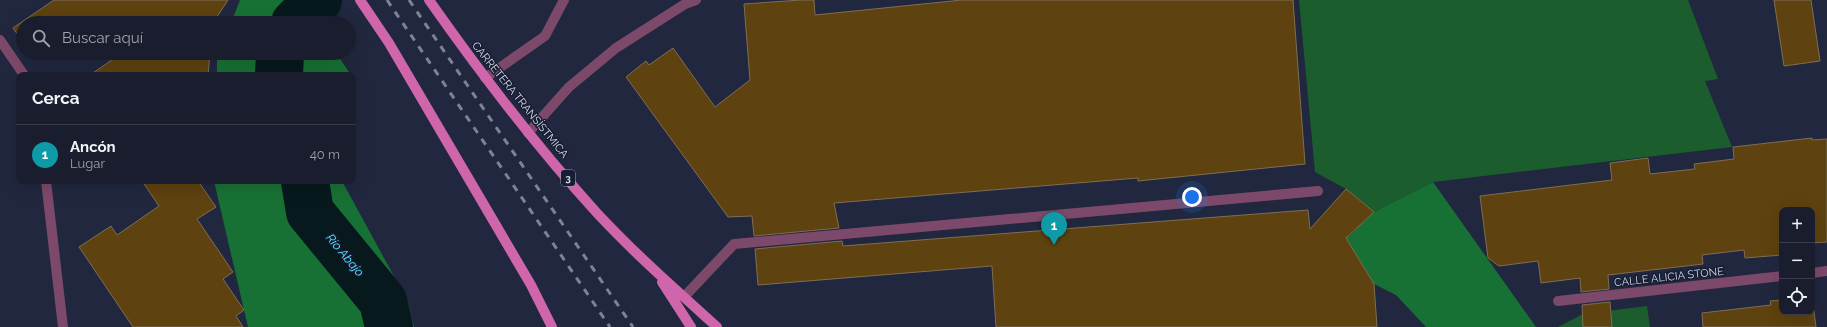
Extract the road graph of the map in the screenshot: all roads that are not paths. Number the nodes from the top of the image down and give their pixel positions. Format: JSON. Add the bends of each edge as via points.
{"nodes":[{"id":1,"x":360,"y":0,"type":"edge"},
{"id":2,"x":429,"y":0,"type":"edge"},
{"id":3,"x":564,"y":0,"type":"edge"},
{"id":4,"x":696,"y":0,"type":"edge"},
{"id":5,"x":0,"y":40,"type":"edge"},
{"id":6,"x":22,"y":72,"type":"edge"},
{"id":7,"x":485,"y":78,"type":"junction"},
{"id":8,"x":528,"y":133,"type":"junction"},
{"id":9,"x":46,"y":184,"type":"edge"},
{"id":10,"x":1318,"y":191,"type":"dead end"},
{"id":11,"x":655,"y":270,"type":"junction"},
{"id":12,"x":1827,"y":271,"type":"edge"},
{"id":13,"x":1815,"y":273,"type":"edge"},
{"id":14,"x":1779,"y":276,"type":"edge"},
{"id":15,"x":684,"y":297,"type":"junction"},
{"id":16,"x":1558,"y":301,"type":"dead end"},
{"id":17,"x":63,"y":327,"type":"edge"},
{"id":18,"x":552,"y":327,"type":"edge"},
{"id":19,"x":691,"y":327,"type":"edge"},
{"id":20,"x":717,"y":327,"type":"edge"}],
"edges":[{"from":1,"to":18,"type":"main road","via":[[389,43],[531,285]]},
{"from":2,"to":7,"type":"main road","name":"CARRETERA TRANSÍSTMICA","number":"3"},
{"from":3,"to":7,"type":"street","via":[[544,36]]},
{"from":4,"to":8,"type":"street","via":[[685,4],[616,48],[569,87]]},
{"from":5,"to":6,"type":"street"},
{"from":7,"to":8,"type":"main road","name":"CARRETERA TRANSÍSTMICA","number":"3"},
{"from":8,"to":11,"type":"main road","name":"CARRETERA TRANSÍSTMICA","number":"3","via":[[596,212]]},
{"from":9,"to":17,"type":"street"},
{"from":10,"to":15,"type":"street","via":[[734,244]]},
{"from":11,"to":15,"type":"main road","name":"CARRETERA TRANSÍSTMICA","number":"3"},
{"from":11,"to":19,"type":"main road"},
{"from":12,"to":13,"type":"street"},
{"from":14,"to":16,"type":"street","name":"CALLE ALICIA STONE"},
{"from":15,"to":20,"type":"main road","name":"CARRETERA TRANSÍSTMICA","number":"3"}]}
